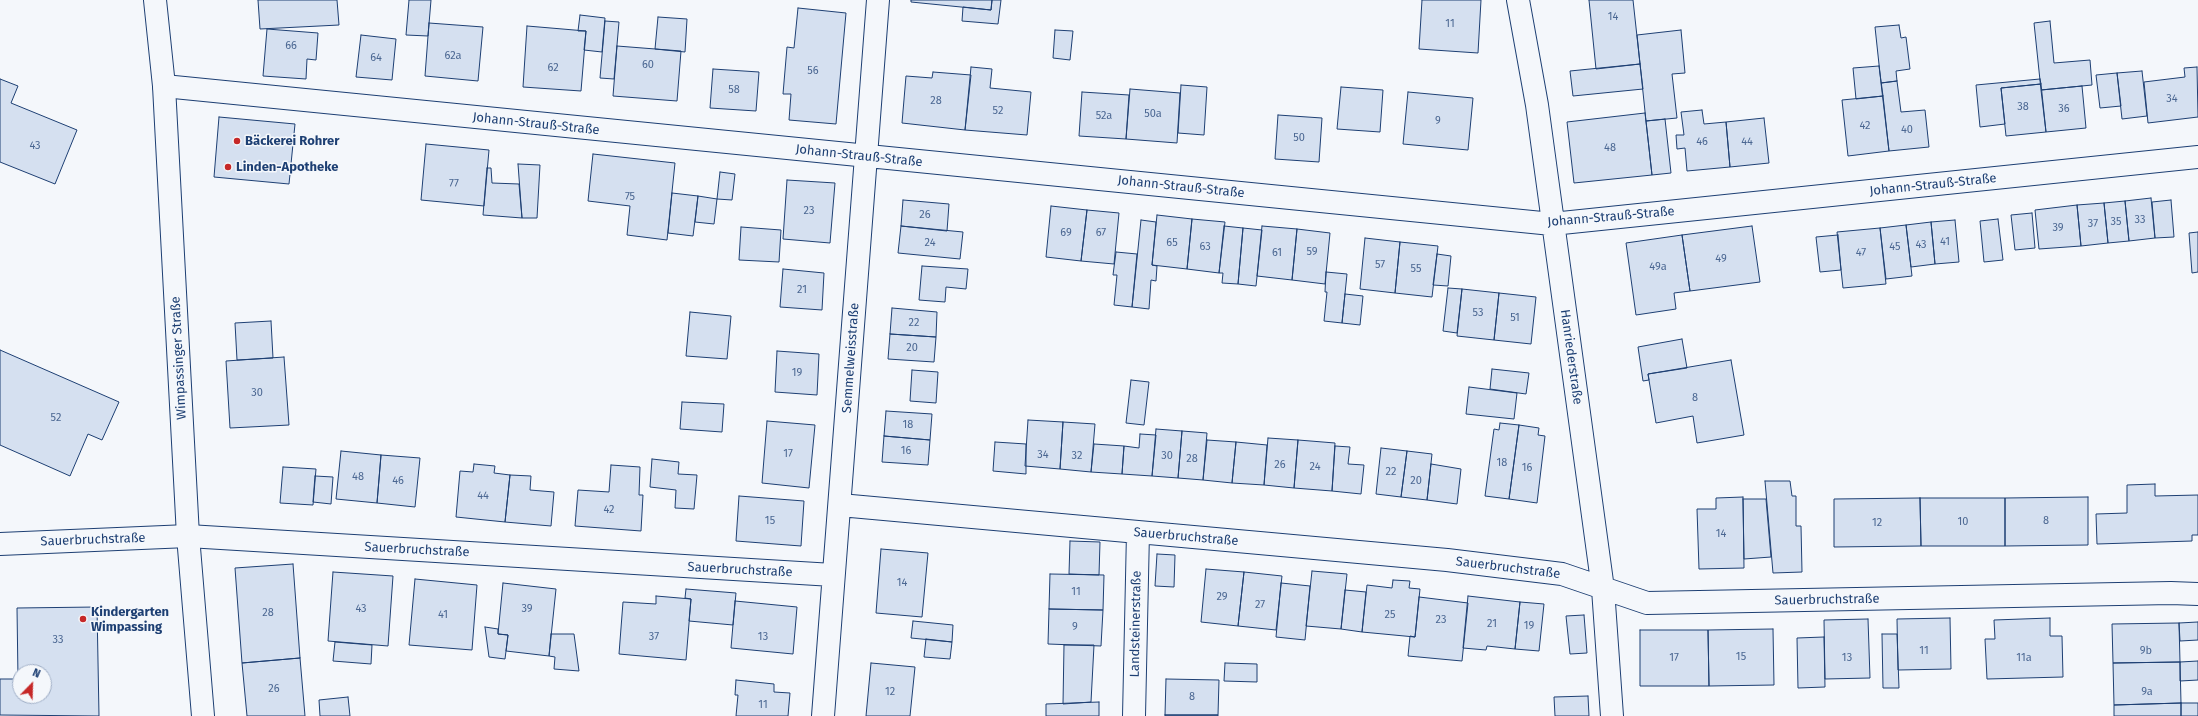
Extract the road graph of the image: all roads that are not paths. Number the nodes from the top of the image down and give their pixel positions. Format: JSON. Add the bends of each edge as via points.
{"nodes":[{"id":1,"x":155,"y":0,"type":"edge"},
{"id":2,"x":878,"y":0,"type":"edge"},
{"id":3,"x":1518,"y":0,"type":"edge"},
{"id":4,"x":164,"y":86,"type":"junction"},
{"id":5,"x":865,"y":157,"type":"junction"},
{"id":6,"x":2198,"y":157,"type":"edge"},
{"id":7,"x":1552,"y":224,"type":"junction"},
{"id":8,"x":840,"y":505,"type":"junction"},
{"id":9,"x":1138,"y":532,"type":"junction"},
{"id":10,"x":188,"y":536,"type":"junction"},
{"id":11,"x":0,"y":544,"type":"edge"},
{"id":12,"x":833,"y":575,"type":"junction"},
{"id":13,"x":1603,"y":589,"type":"junction"},
{"id":14,"x":2198,"y":594,"type":"edge"},
{"id":15,"x":203,"y":716,"type":"edge"},
{"id":16,"x":822,"y":716,"type":"edge"},
{"id":17,"x":1134,"y":716,"type":"edge"},
{"id":18,"x":1612,"y":716,"type":"edge"}],
"edges":[{"from":1,"to":4,"type":"street","name":"Wimpassinger Straße"},
{"from":2,"to":5,"type":"street","name":"Semmelweisstraße"},
{"from":3,"to":7,"type":"street","name":"Hanriederstraße","via":[[1537,105]]},
{"from":4,"to":5,"type":"street","name":"Johann-Strauß-Straße"},
{"from":4,"to":10,"type":"street","name":"Wimpassinger Straße"},
{"from":5,"to":7,"type":"street","name":"Johann-Strauß-Straße"},
{"from":5,"to":8,"type":"street","name":"Semmelweisstraße"},
{"from":6,"to":7,"type":"street","name":"Johann-Strauß-Straße"},
{"from":7,"to":13,"type":"street","name":"Hanriederstraße"},
{"from":8,"to":9,"type":"street","name":"Sauerbruchstraße"},
{"from":8,"to":12,"type":"street","name":"Semmelweisstraße"},
{"from":9,"to":13,"type":"street","name":"Sauerbruchstraße","via":[[1447,560],[1562,574]]},
{"from":9,"to":17,"type":"street","name":"Landsteinerstraße"},
{"from":10,"to":11,"type":"street","name":"Sauerbruchstraße"},
{"from":10,"to":12,"type":"street","name":"Sauerbruchstraße"},
{"from":10,"to":15,"type":"street","name":"Wimpassinger Straße"},
{"from":12,"to":16,"type":"street","name":"Semmelweisstraße"},
{"from":13,"to":14,"type":"street","name":"Sauerbruchstraße","via":[[1647,603],[2171,592]]},
{"from":13,"to":18,"type":"street","name":"Hanriederstraße"}]}
